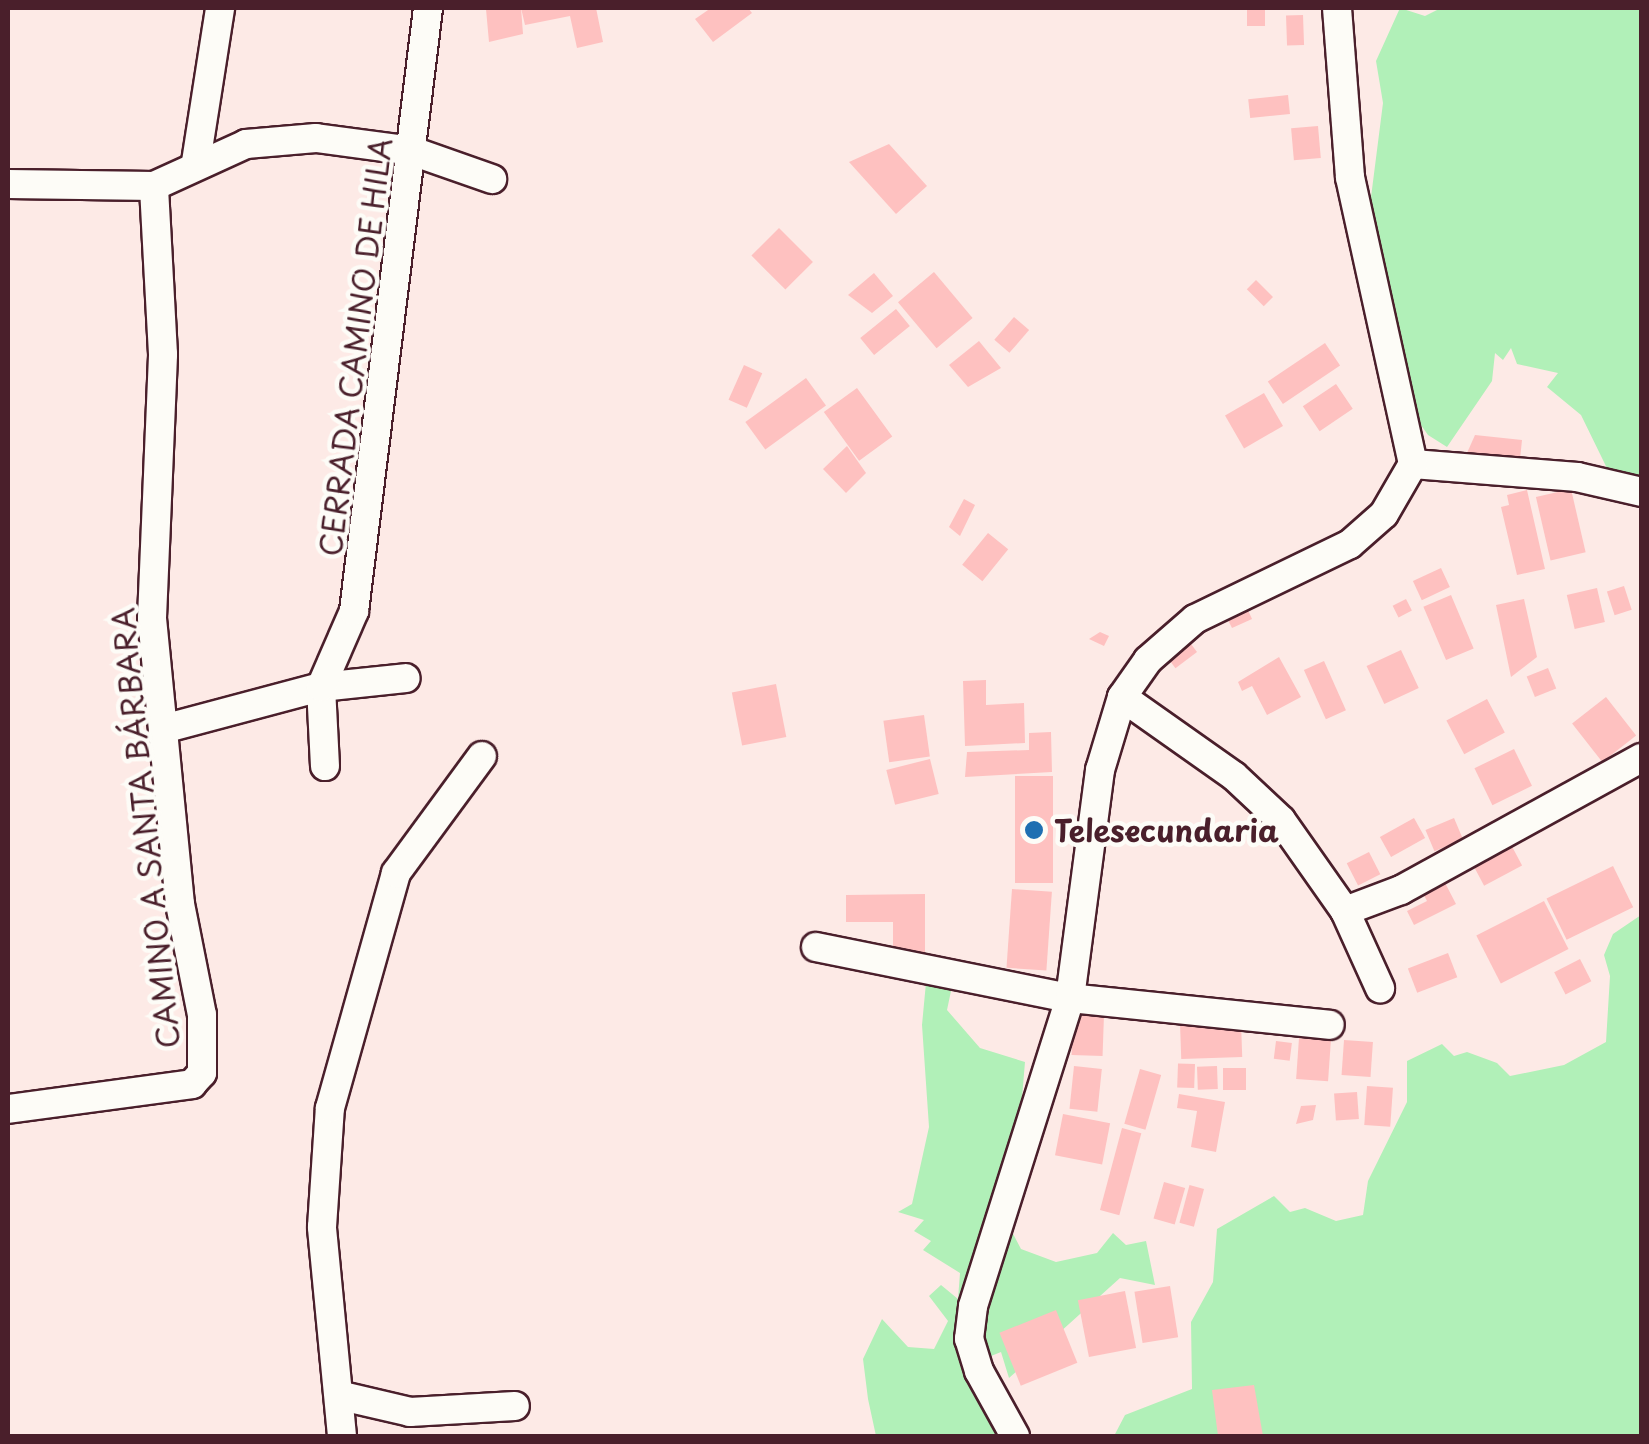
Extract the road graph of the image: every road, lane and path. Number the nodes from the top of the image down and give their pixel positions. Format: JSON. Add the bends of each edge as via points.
{"nodes":[{"id":1,"x":220,"y":8,"type":"edge"},
{"id":2,"x":428,"y":8,"type":"edge"},
{"id":3,"x":1337,"y":8,"type":"edge"},
{"id":4,"x":412,"y":151,"type":"junction"},
{"id":5,"x":196,"y":162,"type":"junction"},
{"id":6,"x":492,"y":179,"type":"dead end"},
{"id":7,"x":8,"y":184,"type":"edge"},
{"id":8,"x":154,"y":186,"type":"junction"},
{"id":9,"x":1413,"y":464,"type":"junction"},
{"id":10,"x":1642,"y":492,"type":"edge"},
{"id":11,"x":406,"y":678,"type":"dead end"},
{"id":12,"x":322,"y":687,"type":"junction"},
{"id":13,"x":1122,"y":697,"type":"junction"},
{"id":14,"x":163,"y":729,"type":"junction"},
{"id":15,"x":482,"y":756,"type":"dead end"},
{"id":16,"x":1642,"y":758,"type":"edge"},
{"id":17,"x":325,"y":766,"type":"dead end"},
{"id":18,"x":1345,"y":911,"type":"junction"},
{"id":19,"x":816,"y":947,"type":"dead end"},
{"id":20,"x":1380,"y":988,"type":"dead end"},
{"id":21,"x":1070,"y":998,"type":"junction"},
{"id":22,"x":1330,"y":1025,"type":"dead end"},
{"id":23,"x":8,"y":1109,"type":"edge"},
{"id":24,"x":342,"y":1396,"type":"junction"},
{"id":25,"x":516,"y":1406,"type":"dead end"},
{"id":26,"x":342,"y":1436,"type":"edge"},
{"id":27,"x":1015,"y":1436,"type":"edge"}],
"edges":[{"from":1,"to":5,"type":"street"},
{"from":2,"to":4,"type":"street","name":"CERRADA CAMINO DE HILA"},
{"from":3,"to":9,"type":"street","via":[[1350,177]]},
{"from":4,"to":5,"type":"street","via":[[278,139]]},
{"from":4,"to":6,"type":"street"},
{"from":4,"to":12,"type":"street","name":"CERRADA CAMINO DE HILA","via":[[354,611]]},
{"from":5,"to":8,"type":"street"},
{"from":7,"to":8,"type":"street"},
{"from":8,"to":14,"type":"street","name":"CAMINO A SANTA BÁRBARA","via":[[163,354],[150,567]]},
{"from":9,"to":10,"type":"street","via":[[1577,477]]},
{"from":9,"to":13,"type":"street","via":[[1384,514],[1350,544],[1195,619],[1148,660]]},
{"from":11,"to":12,"type":"street"},
{"from":12,"to":14,"type":"street"},
{"from":12,"to":17,"type":"street"},
{"from":13,"to":18,"type":"street","via":[[1257,794],[1309,854]]},
{"from":13,"to":21,"type":"street","via":[[1100,770]]},
{"from":14,"to":23,"type":"street","name":"CAMINO A SANTA BÁRBARA","via":[[180,904],[205,1045],[202,1073],[192,1084]]},
{"from":15,"to":24,"type":"street","via":[[396,873],[330,1108],[322,1227]]},
{"from":16,"to":18,"type":"street","via":[[1401,890]]},
{"from":18,"to":20,"type":"street"},
{"from":19,"to":21,"type":"street"},
{"from":21,"to":22,"type":"street"},
{"from":21,"to":27,"type":"street","via":[[973,1306],[969,1339],[979,1371]]},
{"from":24,"to":25,"type":"street","via":[[410,1412]]},
{"from":24,"to":26,"type":"street"}]}
